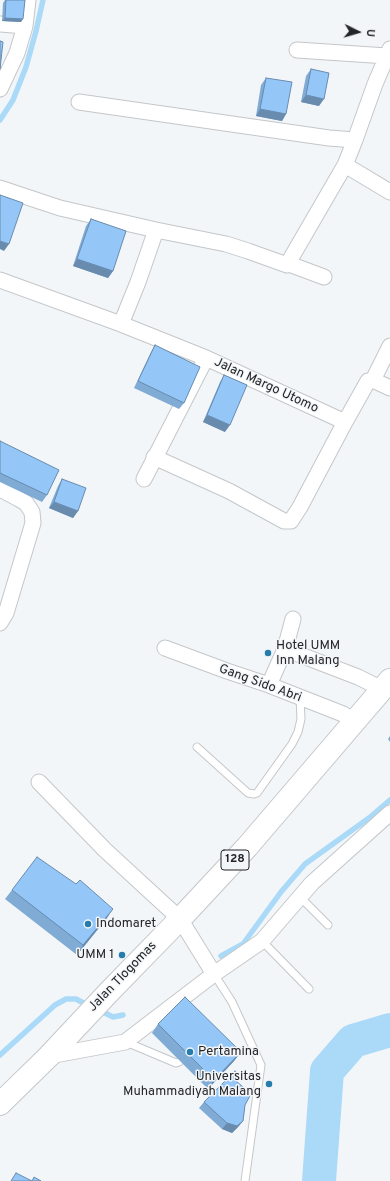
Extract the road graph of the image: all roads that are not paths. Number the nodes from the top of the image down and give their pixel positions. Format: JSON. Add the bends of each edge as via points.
{"nodes":[{"id":1,"x":28,"y":0,"type":"edge"},
{"id":2,"x":0,"y":24,"type":"edge"},
{"id":3,"x":25,"y":26,"type":"junction"},
{"id":4,"x":297,"y":50,"type":"dead end"},
{"id":5,"x":389,"y":52,"type":"edge"},
{"id":6,"x":0,"y":89,"type":"edge"},
{"id":7,"x":79,"y":102,"type":"dead end"},
{"id":8,"x":354,"y":140,"type":"junction"},
{"id":9,"x":345,"y":165,"type":"junction"},
{"id":10,"x":0,"y":188,"type":"edge"},
{"id":11,"x":390,"y":192,"type":"edge"},
{"id":12,"x":156,"y":230,"type":"junction"},
{"id":13,"x":289,"y":264,"type":"junction"},
{"id":14,"x":324,"y":278,"type":"dead end"},
{"id":15,"x":0,"y":280,"type":"edge"},
{"id":16,"x":121,"y":324,"type":"junction"},
{"id":17,"x":390,"y":346,"type":"edge"},
{"id":18,"x":206,"y":358,"type":"junction"},
{"id":19,"x":373,"y":380,"type":"junction"},
{"id":20,"x":390,"y":388,"type":"edge"},
{"id":21,"x":345,"y":422,"type":"junction"},
{"id":22,"x":154,"y":457,"type":"junction"},
{"id":23,"x":144,"y":479,"type":"dead end"},
{"id":24,"x":0,"y":489,"type":"edge"},
{"id":25,"x":293,"y":619,"type":"dead end"},
{"id":26,"x":0,"y":623,"type":"edge"},
{"id":27,"x":165,"y":648,"type":"dead end"},
{"id":28,"x":285,"y":649,"type":"junction"},
{"id":29,"x":386,"y":684,"type":"edge"},
{"id":30,"x":269,"y":685,"type":"junction"},
{"id":31,"x":300,"y":698,"type":"junction"},
{"id":32,"x":355,"y":721,"type":"junction"},
{"id":33,"x":197,"y":748,"type":"dead end"},
{"id":34,"x":39,"y":782,"type":"dead end"},
{"id":35,"x":390,"y":813,"type":"edge"},
{"id":36,"x":300,"y":897,"type":"junction"},
{"id":37,"x":180,"y":919,"type":"junction"},
{"id":38,"x":328,"y":925,"type":"dead end"},
{"id":39,"x":262,"y":941,"type":"junction"},
{"id":40,"x":214,"y":974,"type":"junction"},
{"id":41,"x":308,"y":989,"type":"dead end"},
{"id":42,"x":125,"y":1042,"type":"junction"},
{"id":43,"x":49,"y":1056,"type":"junction"},
{"id":44,"x":179,"y":1062,"type":"dead end"},
{"id":45,"x":0,"y":1104,"type":"edge"},
{"id":46,"x":246,"y":1181,"type":"edge"}],
"edges":[{"from":1,"to":3,"type":"street"},
{"from":2,"to":3,"type":"street"},
{"from":3,"to":6,"type":"street"},
{"from":4,"to":5,"type":"street"},
{"from":5,"to":8,"type":"street"},
{"from":7,"to":8,"type":"street"},
{"from":8,"to":9,"type":"street"},
{"from":9,"to":11,"type":"street"},
{"from":9,"to":13,"type":"street"},
{"from":10,"to":12,"type":"street","via":[[60,208]]},
{"from":12,"to":13,"type":"street","via":[[226,244]]},
{"from":12,"to":16,"type":"street"},
{"from":13,"to":14,"type":"street"},
{"from":15,"to":16,"type":"street","name":"Jalan Margo Utomo"},
{"from":16,"to":18,"type":"street","name":"Jalan Margo Utomo"},
{"from":17,"to":19,"type":"street"},
{"from":18,"to":21,"type":"street","name":"Jalan Margo Utomo"},
{"from":18,"to":22,"type":"street"},
{"from":19,"to":20,"type":"street"},
{"from":19,"to":21,"type":"street","via":[[366,382]]},
{"from":21,"to":22,"type":"street","via":[[291,521],[284,521],[229,491]]},
{"from":22,"to":23,"type":"street"},
{"from":24,"to":26,"type":"street","via":[[26,503],[32,512],[33,523],[6,613]]},
{"from":25,"to":28,"type":"street"},
{"from":27,"to":30,"type":"street","name":"Gang Sido Abri"},
{"from":28,"to":29,"type":"street","via":[[358,677]]},
{"from":28,"to":30,"type":"street"},
{"from":29,"to":32,"type":"main road","name":"Jalan Tlogomas"},
{"from":30,"to":31,"type":"street","name":"Gang Sido Abri"},
{"from":31,"to":32,"type":"street","name":"Gang Sido Abri"},
{"from":31,"to":33,"type":"lane","via":[[301,719],[298,732],[257,793],[248,792]]},
{"from":32,"to":37,"type":"main road","name":"Jalan Tlogomas","number":"128","via":[[247,847]]},
{"from":34,"to":37,"type":"street","via":[[106,850]]},
{"from":35,"to":36,"type":"street","via":[[327,869]]},
{"from":36,"to":38,"type":"lane"},
{"from":36,"to":39,"type":"street"},
{"from":37,"to":40,"type":"street"},
{"from":37,"to":43,"type":"main road","name":"Jalan Tlogomas","number":"128"},
{"from":39,"to":40,"type":"street"},
{"from":39,"to":41,"type":"lane"},
{"from":40,"to":42,"type":"street","via":[[187,999]]},
{"from":40,"to":46,"type":"lane","via":[[232,1002],[262,1070]]},
{"from":42,"to":43,"type":"street"},
{"from":42,"to":44,"type":"lane"},
{"from":43,"to":45,"type":"main road","name":"Jalan Tlogomas","number":"128"}]}
